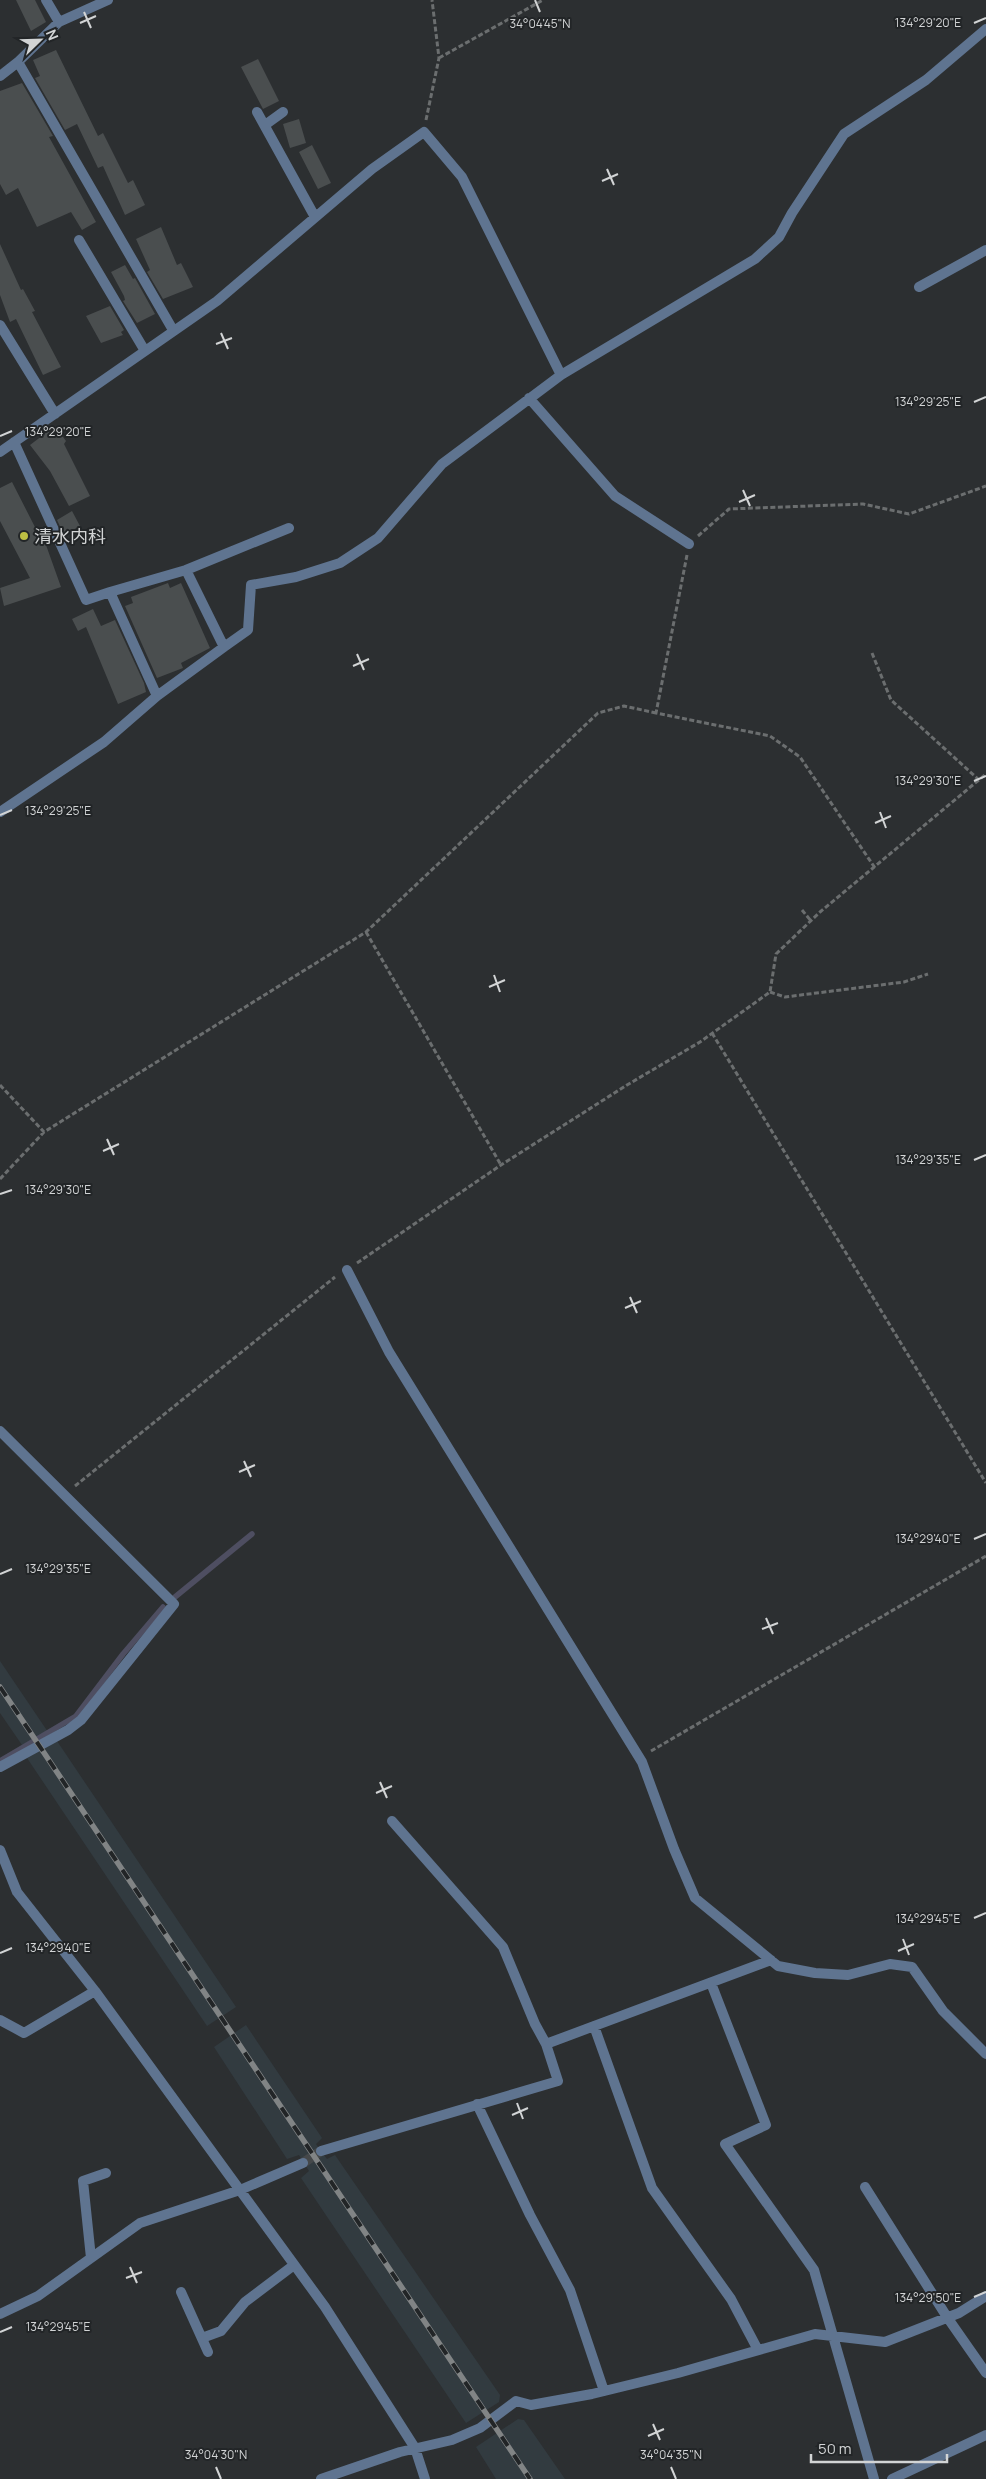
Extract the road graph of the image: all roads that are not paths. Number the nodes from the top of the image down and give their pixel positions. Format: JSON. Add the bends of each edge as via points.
{"nodes":[{"id":1,"x":46,"y":0,"type":"edge"},
{"id":2,"x":108,"y":0,"type":"edge"},
{"id":3,"x":60,"y":22,"type":"junction"},
{"id":4,"x":986,"y":29,"type":"edge"},
{"id":5,"x":18,"y":62,"type":"junction"},
{"id":6,"x":0,"y":76,"type":"edge"},
{"id":7,"x":257,"y":112,"type":"dead end"},
{"id":8,"x":283,"y":112,"type":"dead end"},
{"id":9,"x":265,"y":125,"type":"junction"},
{"id":10,"x":315,"y":217,"type":"junction"},
{"id":11,"x":79,"y":240,"type":"dead end"},
{"id":12,"x":986,"y":250,"type":"edge"},
{"id":13,"x":919,"y":287,"type":"dead end"},
{"id":14,"x":0,"y":325,"type":"edge"},
{"id":15,"x":173,"y":330,"type":"junction"},
{"id":16,"x":144,"y":351,"type":"junction"},
{"id":17,"x":561,"y":374,"type":"junction"},
{"id":18,"x":529,"y":398,"type":"junction"},
{"id":19,"x":55,"y":414,"type":"junction"},
{"id":20,"x":14,"y":442,"type":"junction"},
{"id":21,"x":0,"y":452,"type":"edge"},
{"id":22,"x":289,"y":528,"type":"dead end"},
{"id":23,"x":689,"y":544,"type":"road end"},
{"id":24,"x":186,"y":570,"type":"junction"},
{"id":25,"x":110,"y":592,"type":"junction"},
{"id":26,"x":224,"y":647,"type":"junction"},
{"id":27,"x":157,"y":696,"type":"junction"},
{"id":28,"x":0,"y":812,"type":"edge"},
{"id":29,"x":346,"y":1270,"type":"road end"},
{"id":30,"x":0,"y":1431,"type":"edge"},
{"id":31,"x":0,"y":1767,"type":"edge"},
{"id":32,"x":392,"y":1821,"type":"dead end"},
{"id":33,"x":0,"y":1850,"type":"edge"},
{"id":34,"x":3,"y":1865,"type":"edge"},
{"id":35,"x":771,"y":1960,"type":"junction"},
{"id":36,"x":711,"y":1983,"type":"junction"},
{"id":37,"x":96,"y":1991,"type":"junction"},
{"id":38,"x":0,"y":2020,"type":"edge"},
{"id":39,"x":594,"y":2026,"type":"junction"},
{"id":40,"x":546,"y":2044,"type":"junction"},
{"id":41,"x":986,"y":2054,"type":"edge"},
{"id":42,"x":477,"y":2104,"type":"junction"},
{"id":43,"x":321,"y":2151,"type":"tunnel mouth"},
{"id":44,"x":303,"y":2163,"type":"tunnel mouth"},
{"id":45,"x":106,"y":2174,"type":"dead end"},
{"id":46,"x":865,"y":2187,"type":"dead end"},
{"id":47,"x":240,"y":2190,"type":"junction"},
{"id":48,"x":91,"y":2258,"type":"junction"},
{"id":49,"x":294,"y":2265,"type":"junction"},
{"id":50,"x":181,"y":2292,"type":"dead end"},
{"id":51,"x":986,"y":2296,"type":"edge"},
{"id":52,"x":0,"y":2314,"type":"edge"},
{"id":53,"x":948,"y":2318,"type":"junction"},
{"id":54,"x":834,"y":2335,"type":"junction"},
{"id":55,"x":202,"y":2338,"type":"junction"},
{"id":56,"x":758,"y":2350,"type":"junction"},
{"id":57,"x":208,"y":2352,"type":"dead end"},
{"id":58,"x":986,"y":2373,"type":"edge"},
{"id":59,"x":604,"y":2391,"type":"junction"},
{"id":60,"x":986,"y":2435,"type":"edge"},
{"id":61,"x":415,"y":2448,"type":"junction"},
{"id":62,"x":321,"y":2479,"type":"edge"},
{"id":63,"x":425,"y":2479,"type":"edge"},
{"id":64,"x":874,"y":2479,"type":"edge"},
{"id":65,"x":892,"y":2479,"type":"edge"}],
"edges":[{"from":1,"to":3,"type":"street"},
{"from":2,"to":3,"type":"street"},
{"from":3,"to":5,"type":"street"},
{"from":4,"to":17,"type":"street","via":[[926,80],[844,134],[779,237],[755,259]]},
{"from":5,"to":6,"type":"street"},
{"from":5,"to":15,"type":"street"},
{"from":7,"to":9,"type":"street"},
{"from":8,"to":9,"type":"street"},
{"from":9,"to":10,"type":"street"},
{"from":10,"to":15,"type":"street","via":[[217,300]]},
{"from":10,"to":17,"type":"street","via":[[372,169],[424,132],[462,177]]},
{"from":11,"to":16,"type":"street"},
{"from":12,"to":13,"type":"street"},
{"from":14,"to":19,"type":"street"},
{"from":15,"to":16,"type":"street"},
{"from":16,"to":19,"type":"street"},
{"from":17,"to":18,"type":"street"},
{"from":18,"to":23,"type":"street","via":[[615,496]]},
{"from":18,"to":26,"type":"street","via":[[442,464],[378,538],[340,562],[296,577],[251,585],[248,630]]},
{"from":19,"to":20,"type":"street"},
{"from":20,"to":21,"type":"street"},
{"from":20,"to":25,"type":"street","via":[[86,600]]},
{"from":22,"to":24,"type":"street"},
{"from":24,"to":25,"type":"street"},
{"from":24,"to":26,"type":"street"},
{"from":25,"to":27,"type":"street"},
{"from":26,"to":27,"type":"street"},
{"from":27,"to":28,"type":"street","via":[[104,742]]},
{"from":29,"to":35,"type":"street","via":[[390,1352],[640,1757],[695,1898]]},
{"from":30,"to":31,"type":"street","via":[[174,1604],[81,1720]]},
{"from":32,"to":40,"type":"street","via":[[502,1947]]},
{"from":33,"to":34,"type":"street"},
{"from":34,"to":37,"type":"street","via":[[17,1892]]},
{"from":35,"to":36,"type":"street"},
{"from":35,"to":41,"type":"street","via":[[778,1966],[848,1975],[890,1964],[912,1967],[943,2011]]},
{"from":36,"to":39,"type":"street"},
{"from":36,"to":54,"type":"street","via":[[766,2125],[725,2144],[814,2270]]},
{"from":37,"to":38,"type":"street","via":[[24,2032]]},
{"from":37,"to":47,"type":"street"},
{"from":39,"to":40,"type":"street"},
{"from":39,"to":56,"type":"street","via":[[652,2188],[731,2299]]},
{"from":40,"to":42,"type":"street","via":[[558,2081]]},
{"from":42,"to":43,"type":"street"},
{"from":42,"to":59,"type":"street","via":[[570,2290]]},
{"from":44,"to":47,"type":"street"},
{"from":45,"to":48,"type":"street","via":[[83,2181]]},
{"from":46,"to":53,"type":"street"},
{"from":47,"to":48,"type":"street","via":[[140,2223]]},
{"from":47,"to":49,"type":"street"},
{"from":48,"to":52,"type":"street","via":[[38,2296]]},
{"from":49,"to":55,"type":"street","via":[[245,2302],[221,2331]]},
{"from":49,"to":61,"type":"street","via":[[325,2307]]},
{"from":50,"to":55,"type":"street"},
{"from":51,"to":53,"type":"street"},
{"from":53,"to":54,"type":"street","via":[[885,2342]]},
{"from":53,"to":58,"type":"street"},
{"from":54,"to":56,"type":"street","via":[[815,2334]]},
{"from":54,"to":64,"type":"street"},
{"from":55,"to":57,"type":"street"},
{"from":56,"to":59,"type":"street"},
{"from":59,"to":61,"type":"street","via":[[531,2405],[516,2401],[480,2428],[452,2440]]},
{"from":60,"to":65,"type":"street"},
{"from":61,"to":62,"type":"street"},
{"from":61,"to":63,"type":"street"}]}
